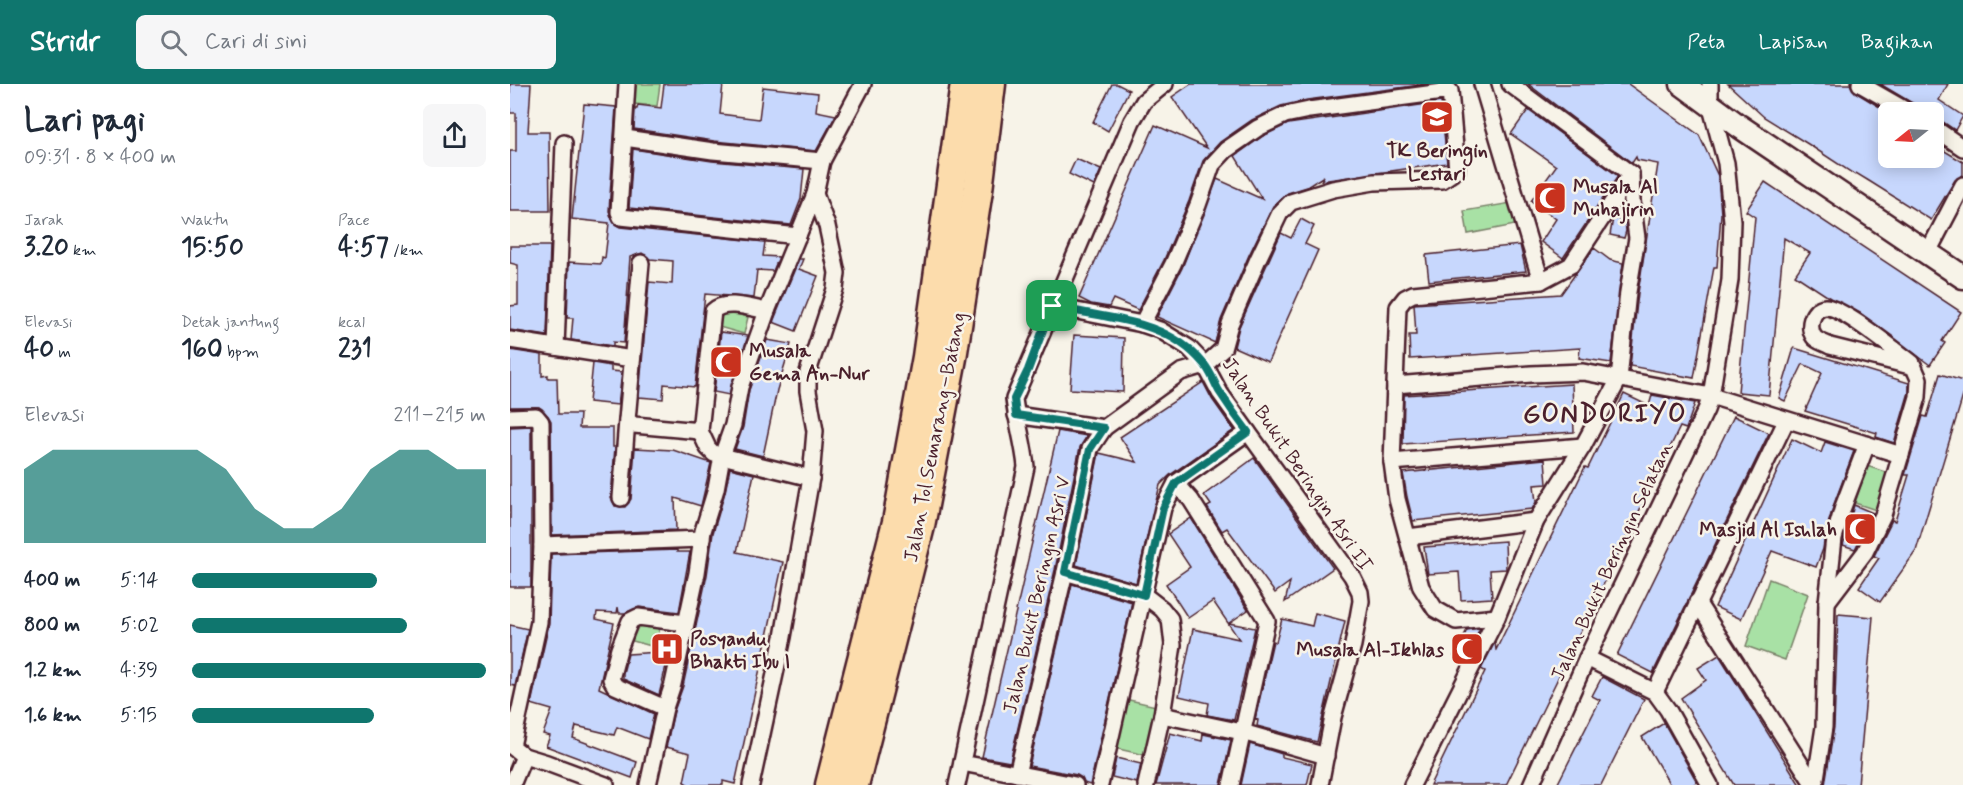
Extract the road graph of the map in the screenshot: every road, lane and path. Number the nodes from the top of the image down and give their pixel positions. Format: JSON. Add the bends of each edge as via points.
{"nodes":[{"id":1,"x":627,"y":84,"type":"edge"},
{"id":2,"x":862,"y":84,"type":"edge"},
{"id":3,"x":966,"y":84,"type":"edge"},
{"id":4,"x":991,"y":84,"type":"edge"},
{"id":5,"x":1165,"y":84,"type":"edge"},
{"id":6,"x":1482,"y":84,"type":"edge"},
{"id":7,"x":1510,"y":84,"type":"edge"},
{"id":8,"x":1682,"y":84,"type":"edge"},
{"id":9,"x":1860,"y":84,"type":"edge"},
{"id":10,"x":1449,"y":87,"type":"edge"},
{"id":11,"x":1710,"y":94,"type":"edge"},
{"id":12,"x":1892,"y":102,"type":"edge"},
{"id":13,"x":1944,"y":135,"type":"edge"},
{"id":14,"x":625,"y":138,"type":"junction"},
{"id":15,"x":564,"y":143,"type":"dead end"},
{"id":16,"x":1963,"y":148,"type":"edge"},
{"id":17,"x":822,"y":161,"type":"junction"},
{"id":18,"x":1631,"y":174,"type":"junction"},
{"id":19,"x":1963,"y":185,"type":"edge"},
{"id":20,"x":815,"y":194,"type":"junction"},
{"id":21,"x":798,"y":236,"type":"junction"},
{"id":22,"x":1927,"y":254,"type":"junction"},
{"id":23,"x":641,"y":263,"type":"dead end"},
{"id":24,"x":1963,"y":277,"type":"edge"},
{"id":25,"x":1541,"y":281,"type":"junction"},
{"id":26,"x":1052,"y":306,"type":"junction"},
{"id":27,"x":767,"y":311,"type":"junction"},
{"id":28,"x":1142,"y":324,"type":"junction"},
{"id":29,"x":510,"y":340,"type":"edge"},
{"id":30,"x":556,"y":347,"type":"junction"},
{"id":31,"x":632,"y":359,"type":"junction"},
{"id":32,"x":1205,"y":364,"type":"junction"},
{"id":33,"x":1914,"y":366,"type":"junction"},
{"id":34,"x":1619,"y":379,"type":"junction"},
{"id":35,"x":1395,"y":385,"type":"junction"},
{"id":36,"x":1711,"y":396,"type":"junction"},
{"id":37,"x":1016,"y":415,"type":"junction"},
{"id":38,"x":510,"y":417,"type":"edge"},
{"id":39,"x":627,"y":420,"type":"junction"},
{"id":40,"x":1786,"y":420,"type":"junction"},
{"id":41,"x":1104,"y":428,"type":"junction"},
{"id":42,"x":700,"y":431,"type":"junction"},
{"id":43,"x":1248,"y":432,"type":"junction"},
{"id":44,"x":1867,"y":444,"type":"junction"},
{"id":45,"x":1583,"y":446,"type":"junction"},
{"id":46,"x":1900,"y":455,"type":"junction"},
{"id":47,"x":722,"y":456,"type":"junction"},
{"id":48,"x":1392,"y":462,"type":"junction"},
{"id":49,"x":811,"y":478,"type":"junction"},
{"id":50,"x":1176,"y":483,"type":"junction"},
{"id":51,"x":621,"y":498,"type":"dead end"},
{"id":52,"x":1536,"y":521,"type":"junction"},
{"id":53,"x":1408,"y":537,"type":"junction"},
{"id":54,"x":702,"y":539,"type":"junction"},
{"id":55,"x":542,"y":545,"type":"junction"},
{"id":56,"x":1065,"y":572,"type":"junction"},
{"id":57,"x":1144,"y":595,"type":"junction"},
{"id":58,"x":1697,"y":602,"type":"junction"},
{"id":59,"x":1827,"y":602,"type":"junction"},
{"id":60,"x":1497,"y":617,"type":"junction"},
{"id":61,"x":685,"y":623,"type":"junction"},
{"id":62,"x":1587,"y":658,"type":"junction"},
{"id":63,"x":1655,"y":692,"type":"junction"},
{"id":64,"x":665,"y":708,"type":"junction"},
{"id":65,"x":1162,"y":715,"type":"junction"},
{"id":66,"x":1242,"y":732,"type":"junction"},
{"id":67,"x":511,"y":745,"type":"edge"},
{"id":68,"x":524,"y":756,"type":"junction"},
{"id":69,"x":1326,"y":756,"type":"junction"},
{"id":70,"x":962,"y":764,"type":"junction"},
{"id":71,"x":1017,"y":774,"type":"junction"},
{"id":72,"x":512,"y":785,"type":"edge"},
{"id":73,"x":606,"y":785,"type":"edge"},
{"id":74,"x":648,"y":785,"type":"edge"},
{"id":75,"x":751,"y":785,"type":"edge"},
{"id":76,"x":830,"y":785,"type":"edge"},
{"id":77,"x":854,"y":785,"type":"edge"},
{"id":78,"x":957,"y":785,"type":"edge"},
{"id":79,"x":1075,"y":785,"type":"edge"},
{"id":80,"x":1100,"y":785,"type":"edge"},
{"id":81,"x":1146,"y":785,"type":"edge"},
{"id":82,"x":1231,"y":785,"type":"edge"},
{"id":83,"x":1320,"y":785,"type":"edge"},
{"id":84,"x":1412,"y":785,"type":"edge"},
{"id":85,"x":1531,"y":785,"type":"edge"},
{"id":86,"x":1710,"y":785,"type":"edge"},
{"id":87,"x":1814,"y":785,"type":"edge"}],
"edges":[{"from":1,"to":14,"type":"street"},
{"from":2,"to":17,"type":"street"},
{"from":3,"to":76,"type":"highway","name":"Jalan Tol Semarang–Batang","via":[[927,357],[897,522]]},
{"from":4,"to":77,"type":"highway","name":"Jalan Tol Semarang–Batang","via":[[952,358],[920,526]]},
{"from":5,"to":26,"type":"street","via":[[1137,110]]},
{"from":6,"to":25,"type":"street"},
{"from":7,"to":18,"type":"street"},
{"from":8,"to":11,"type":"street"},
{"from":9,"to":12,"type":"street"},
{"from":10,"to":28,"type":"street","via":[[1286,116],[1258,128],[1226,150],[1212,165],[1173,264]]},
{"from":10,"to":32,"type":"street","via":[[1457,170],[1442,180],[1374,182],[1292,202],[1280,213],[1258,259],[1223,349]]},
{"from":11,"to":22,"type":"street","via":[[1739,126]]},
{"from":11,"to":36,"type":"street","name":"Jalan Bukit Beringin Selatan","via":[[1726,163],[1732,221],[1730,280]]},
{"from":13,"to":16,"type":"street"},
{"from":14,"to":17,"type":"street"},
{"from":14,"to":21,"type":"street","via":[[619,212],[623,218]]},
{"from":15,"to":30,"type":"street"},
{"from":17,"to":20,"type":"street"},
{"from":18,"to":25,"type":"street","via":[[1571,265]]},
{"from":18,"to":34,"type":"street","via":[[1637,238]]},
{"from":19,"to":22,"type":"street"},
{"from":20,"to":21,"type":"street"},
{"from":20,"to":49,"type":"street","via":[[837,273],[808,372],[815,431]]},
{"from":21,"to":27,"type":"street"},
{"from":22,"to":24,"type":"street"},
{"from":23,"to":31,"type":"street"},
{"from":25,"to":35,"type":"street","via":[[1405,298],[1398,308]]},
{"from":26,"to":28,"type":"street","name":"Jalan Bukit Beringin Asri II"},
{"from":26,"to":37,"type":"street","via":[[1014,399]]},
{"from":27,"to":42,"type":"street","via":[[742,306],[723,306],[713,311]]},
{"from":27,"to":47,"type":"street","via":[[740,387]]},
{"from":28,"to":32,"type":"street","name":"Jalan Bukit Beringin Asri II","via":[[1180,342]]},
{"from":29,"to":30,"type":"street"},
{"from":30,"to":31,"type":"street"},
{"from":31,"to":39,"type":"street"},
{"from":32,"to":41,"type":"street","name":"Jalan Bukit Beringin Asri V","via":[[1181,372]]},
{"from":32,"to":43,"type":"street","name":"Jalan Bukit Beringin Asri II"},
{"from":33,"to":33,"type":"street","via":[[1830,307],[1818,310],[1812,320],[1812,331],[1818,340],[1830,346]]},
{"from":33,"to":46,"type":"street","via":[[1919,379],[1918,397]]},
{"from":34,"to":35,"type":"street","via":[[1583,372]]},
{"from":34,"to":36,"type":"street"},
{"from":34,"to":45,"type":"street"},
{"from":35,"to":48,"type":"street"},
{"from":36,"to":40,"type":"street"},
{"from":36,"to":62,"type":"street","name":"Jalan Bukit Beringin Selatan"},
{"from":37,"to":41,"type":"street"},
{"from":37,"to":70,"type":"street","via":[[1026,467]]},
{"from":38,"to":55,"type":"street","via":[[536,416],[541,422]]},
{"from":39,"to":42,"type":"street"},
{"from":39,"to":51,"type":"street"},
{"from":40,"to":44,"type":"street"},
{"from":40,"to":58,"type":"street"},
{"from":41,"to":56,"type":"street","name":"Jalan Bukit Beringin Asri V","via":[[1090,449]]},
{"from":42,"to":47,"type":"street","via":[[711,452]]},
{"from":43,"to":50,"type":"street"},
{"from":43,"to":69,"type":"street","name":"Jalan Bukit Beringin Asri II","via":[[1360,592],[1353,645]]},
{"from":44,"to":46,"type":"street"},
{"from":44,"to":59,"type":"street","via":[[1838,524]]},
{"from":45,"to":48,"type":"street"},
{"from":45,"to":52,"type":"street"},
{"from":46,"to":59,"type":"street","via":[[1875,534]]},
{"from":47,"to":49,"type":"street"},
{"from":47,"to":54,"type":"street"},
{"from":48,"to":53,"type":"street"},
{"from":49,"to":75,"type":"street","via":[[783,637]]},
{"from":50,"to":57,"type":"street","via":[[1163,508]]},
{"from":50,"to":66,"type":"street","via":[[1191,500],[1267,621]]},
{"from":52,"to":53,"type":"street"},
{"from":52,"to":60,"type":"street"},
{"from":53,"to":60,"type":"street","via":[[1421,587],[1435,609],[1456,621]]},
{"from":54,"to":55,"type":"street"},
{"from":54,"to":61,"type":"street"},
{"from":55,"to":67,"type":"street","via":[[539,622]]},
{"from":56,"to":57,"type":"street"},
{"from":56,"to":71,"type":"street","name":"Jalan Bukit Beringin Asri V"},
{"from":57,"to":65,"type":"street","via":[[1170,619],[1172,631]]},
{"from":57,"to":80,"type":"street"},
{"from":58,"to":63,"type":"street"},
{"from":58,"to":87,"type":"street"},
{"from":59,"to":87,"type":"street","via":[[1824,727]]},
{"from":60,"to":84,"type":"street"},
{"from":61,"to":64,"type":"street"},
{"from":61,"to":64,"type":"street","via":[[638,617],[630,621],[610,679],[615,686]]},
{"from":62,"to":63,"type":"street"},
{"from":62,"to":85,"type":"street","name":"Jalan Bukit Beringin Selatan"},
{"from":63,"to":86,"type":"street"},
{"from":64,"to":74,"type":"street"},
{"from":65,"to":66,"type":"street"},
{"from":65,"to":81,"type":"street"},
{"from":66,"to":69,"type":"street"},
{"from":66,"to":82,"type":"street"},
{"from":67,"to":68,"type":"street"},
{"from":68,"to":72,"type":"street"},
{"from":68,"to":73,"type":"street"},
{"from":69,"to":83,"type":"street","name":"Jalan Bukit Beringin Asri II"},
{"from":70,"to":71,"type":"street"},
{"from":70,"to":78,"type":"street"},
{"from":71,"to":79,"type":"street"}]}
